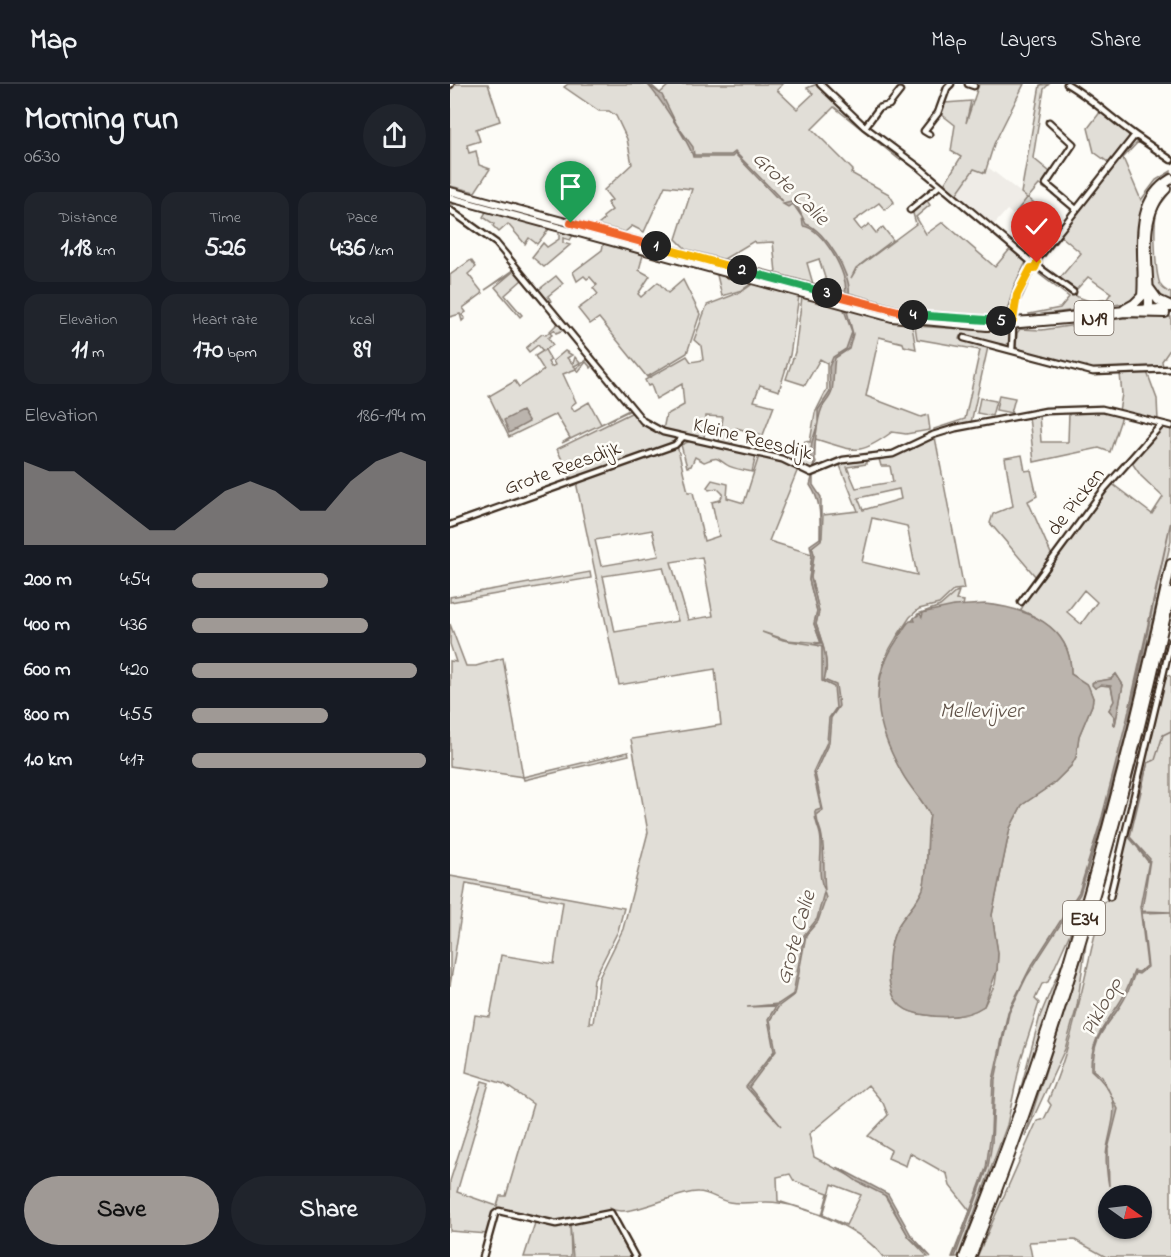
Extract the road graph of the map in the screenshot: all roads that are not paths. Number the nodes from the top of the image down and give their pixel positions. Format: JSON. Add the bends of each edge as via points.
{"nodes":[{"id":1,"x":820,"y":84,"type":"edge"},
{"id":2,"x":951,"y":84,"type":"edge"},
{"id":3,"x":962,"y":84,"type":"edge"},
{"id":4,"x":968,"y":84,"type":"edge"},
{"id":5,"x":1067,"y":84,"type":"edge"},
{"id":6,"x":975,"y":86,"type":"dead end"},
{"id":7,"x":900,"y":91,"type":"dead end"},
{"id":8,"x":1049,"y":122,"type":"dead end"},
{"id":9,"x":865,"y":127,"type":"junction"},
{"id":10,"x":929,"y":134,"type":"dead end"},
{"id":11,"x":1135,"y":135,"type":"junction"},
{"id":12,"x":1171,"y":160,"type":"edge"},
{"id":13,"x":1171,"y":179,"type":"edge"},
{"id":14,"x":1171,"y":185,"type":"edge"},
{"id":15,"x":939,"y":186,"type":"junction"},
{"id":16,"x":450,"y":191,"type":"edge"},
{"id":17,"x":450,"y":198,"type":"edge"},
{"id":18,"x":1076,"y":209,"type":"junction"},
{"id":19,"x":450,"y":210,"type":"edge"},
{"id":20,"x":910,"y":210,"type":"dead end"},
{"id":21,"x":605,"y":236,"type":"junction"},
{"id":22,"x":1034,"y":262,"type":"junction"},
{"id":23,"x":1146,"y":285,"type":"junction"},
{"id":24,"x":1073,"y":292,"type":"dead end"},
{"id":25,"x":1147,"y":308,"type":"junction"},
{"id":26,"x":1125,"y":309,"type":"junction"},
{"id":27,"x":1170,"y":310,"type":"edge"},
{"id":28,"x":1085,"y":319,"type":"junction"},
{"id":29,"x":1013,"y":324,"type":"junction"},
{"id":30,"x":964,"y":338,"type":"dead end"},
{"id":31,"x":1012,"y":350,"type":"junction"},
{"id":32,"x":1171,"y":369,"type":"edge"},
{"id":33,"x":1162,"y":424,"type":"junction"},
{"id":34,"x":1171,"y":426,"type":"edge"},
{"id":35,"x":683,"y":437,"type":"junction"},
{"id":36,"x":450,"y":525,"type":"edge"},
{"id":37,"x":1171,"y":564,"type":"edge"},
{"id":38,"x":1171,"y":592,"type":"edge"},
{"id":39,"x":1021,"y":602,"type":"dead end"},
{"id":40,"x":1171,"y":641,"type":"edge"},
{"id":41,"x":1110,"y":897,"type":"dead end"},
{"id":42,"x":483,"y":1257,"type":"edge"},
{"id":43,"x":635,"y":1257,"type":"edge"},
{"id":44,"x":964,"y":1257,"type":"edge"},
{"id":45,"x":971,"y":1257,"type":"edge"}],
"edges":[{"from":1,"to":9,"type":"street"},
{"from":2,"to":10,"type":"street","via":[[924,131]]},
{"from":3,"to":4,"type":"street"},
{"from":4,"to":6,"type":"street"},
{"from":5,"to":11,"type":"street","via":[[1083,92]]},
{"from":7,"to":9,"type":"street","via":[[889,105],[879,108]]},
{"from":8,"to":18,"type":"street","via":[[1073,144],[1047,178],[1046,186]]},
{"from":9,"to":15,"type":"street"},
{"from":11,"to":12,"type":"street"},
{"from":11,"to":18,"type":"street"},
{"from":13,"to":23,"type":"highway","via":[[1155,192],[1145,213],[1142,235]]},
{"from":14,"to":23,"type":"highway","via":[[1158,198],[1149,219]]},
{"from":15,"to":20,"type":"street"},
{"from":15,"to":22,"type":"street"},
{"from":16,"to":21,"type":"main road","number":"N19"},
{"from":17,"to":21,"type":"main road","number":"N19"},
{"from":18,"to":22,"type":"street"},
{"from":19,"to":35,"type":"street","name":"Kleine Reesdijk","via":[[495,242],[643,421],[653,429]]},
{"from":21,"to":29,"type":"main road","number":"N19","via":[[908,321],[961,326]]},
{"from":22,"to":24,"type":"street"},
{"from":22,"to":29,"type":"street","via":[[1017,295]]},
{"from":23,"to":25,"type":"highway"},
{"from":23,"to":26,"type":"highway","via":[[1139,300]]},
{"from":23,"to":27,"type":"highway"},
{"from":25,"to":26,"type":"main road","number":"N19"},
{"from":25,"to":27,"type":"highway"},
{"from":25,"to":28,"type":"highway"},
{"from":26,"to":29,"type":"main road","number":"N19"},
{"from":27,"to":28,"type":"main road","number":"N19"},
{"from":28,"to":29,"type":"main road","number":"N19"},
{"from":29,"to":31,"type":"street"},
{"from":30,"to":31,"type":"street"},
{"from":31,"to":32,"type":"street","via":[[1097,372]]},
{"from":33,"to":34,"type":"street","name":"Kleine Reesdijk"},
{"from":33,"to":35,"type":"street","name":"Kleine Reesdijk","via":[[1102,409],[1046,411],[956,428],[893,454],[843,460],[813,472],[782,459]]},
{"from":33,"to":39,"type":"street","name":"de Picken","via":[[1105,488]]},
{"from":35,"to":36,"type":"street","name":"Grote Reesdijk","via":[[675,445]]},
{"from":37,"to":44,"type":"highway","number":"E34","via":[[1114,809],[1076,946],[1024,1102]]},
{"from":38,"to":45,"type":"highway","number":"E34","via":[[1121,805],[1079,957],[1030,1103]]},
{"from":40,"to":41,"type":"street"},
{"from":42,"to":43,"type":"street","via":[[499,1211],[556,1224],[611,1214]]}]}
